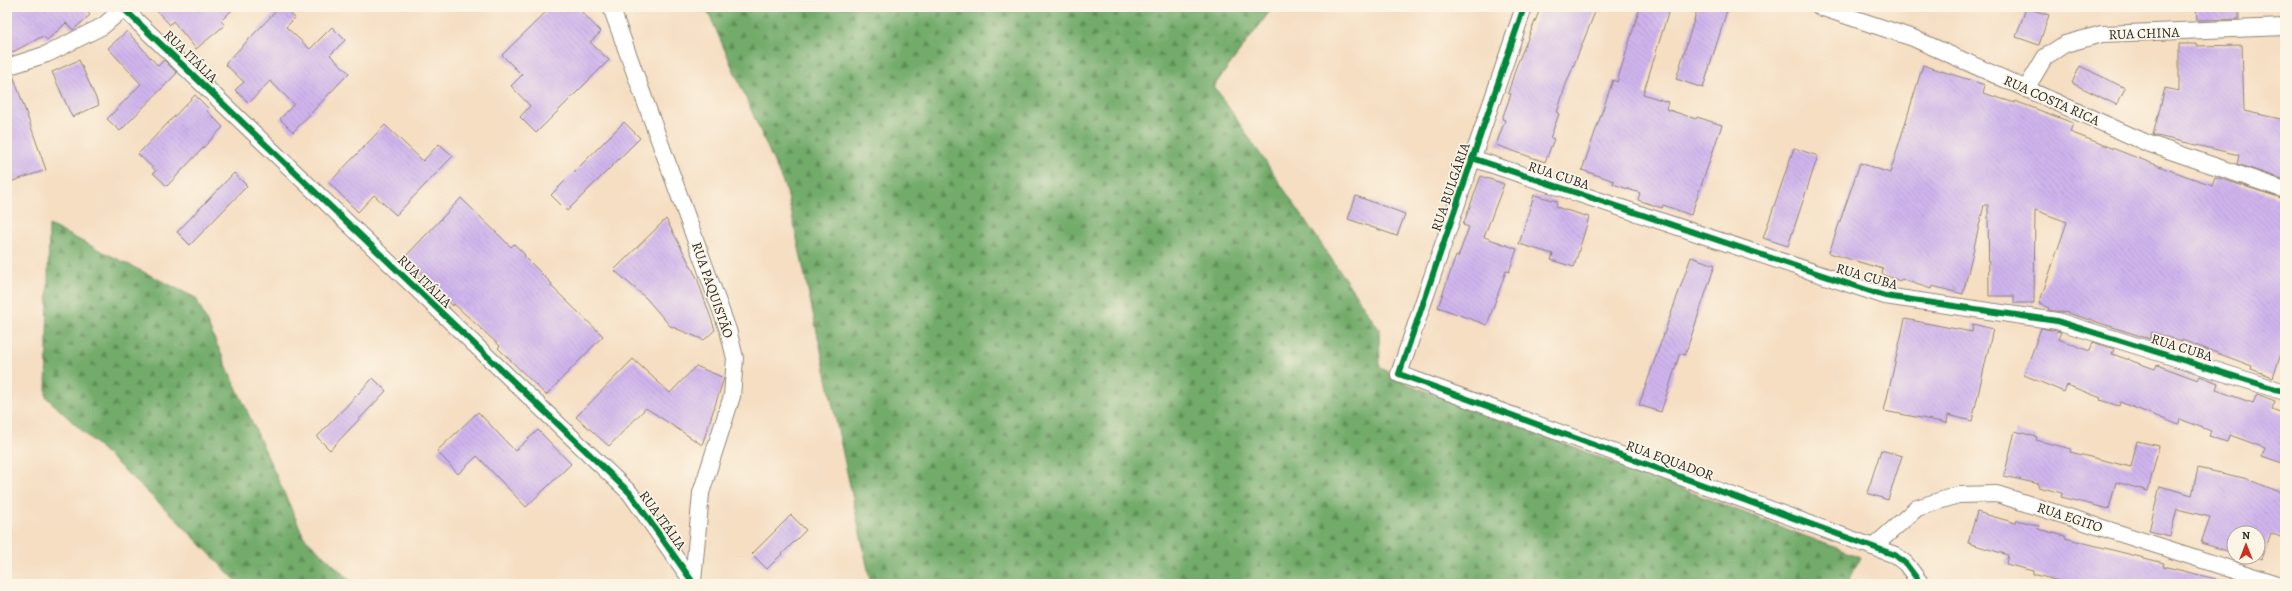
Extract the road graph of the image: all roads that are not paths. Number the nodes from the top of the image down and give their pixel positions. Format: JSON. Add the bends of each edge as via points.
{"nodes":[{"id":1,"x":611,"y":7,"type":"edge"},
{"id":2,"x":1524,"y":7,"type":"edge"},
{"id":3,"x":1820,"y":7,"type":"edge"},
{"id":4,"x":124,"y":8,"type":"edge"},
{"id":5,"x":2285,"y":27,"type":"edge"},
{"id":6,"x":7,"y":67,"type":"edge"},
{"id":7,"x":2026,"y":89,"type":"junction"},
{"id":8,"x":1472,"y":158,"type":"junction"},
{"id":9,"x":2285,"y":190,"type":"edge"},
{"id":10,"x":1399,"y":374,"type":"joint"},
{"id":11,"x":2285,"y":392,"type":"edge"},
{"id":12,"x":1873,"y":547,"type":"junction"},
{"id":13,"x":694,"y":583,"type":"edge"},
{"id":14,"x":1921,"y":584,"type":"edge"},
{"id":15,"x":2277,"y":584,"type":"edge"}],
"edges":[{"from":1,"to":13,"type":"street","name":"RUA PAQUISTÃO","via":[[728,330],[735,358],[732,396],[701,493]]},
{"from":2,"to":8,"type":"street","name":"RUA BULGÁRIA"},
{"from":3,"to":7,"type":"street","name":"RUA COSTA RICA","via":[[1913,38]]},
{"from":4,"to":6,"type":"street","via":[[103,26],[47,54]]},
{"from":4,"to":13,"type":"street","name":"RUA ITÁLIA","via":[[630,493]]},
{"from":5,"to":7,"type":"street","name":"RUA CHINA","via":[[2102,34],[2064,44],[2045,57]]},
{"from":7,"to":9,"type":"street","name":"RUA COSTA RICA","via":[[2147,143]]},
{"from":8,"to":10,"type":"street","name":"RUA BULGÁRIA"},
{"from":8,"to":11,"type":"street","name":"RUA CUBA","via":[[1885,296],[2057,321]]},
{"from":10,"to":12,"type":"street","name":"RUA EQUADOR"},
{"from":12,"to":14,"type":"street","name":"RUA EQUADOR","via":[[1895,555],[1906,564]]},
{"from":12,"to":15,"type":"street","name":"RUA EGITO","via":[[1917,508],[1958,495],[1997,494]]}]}
